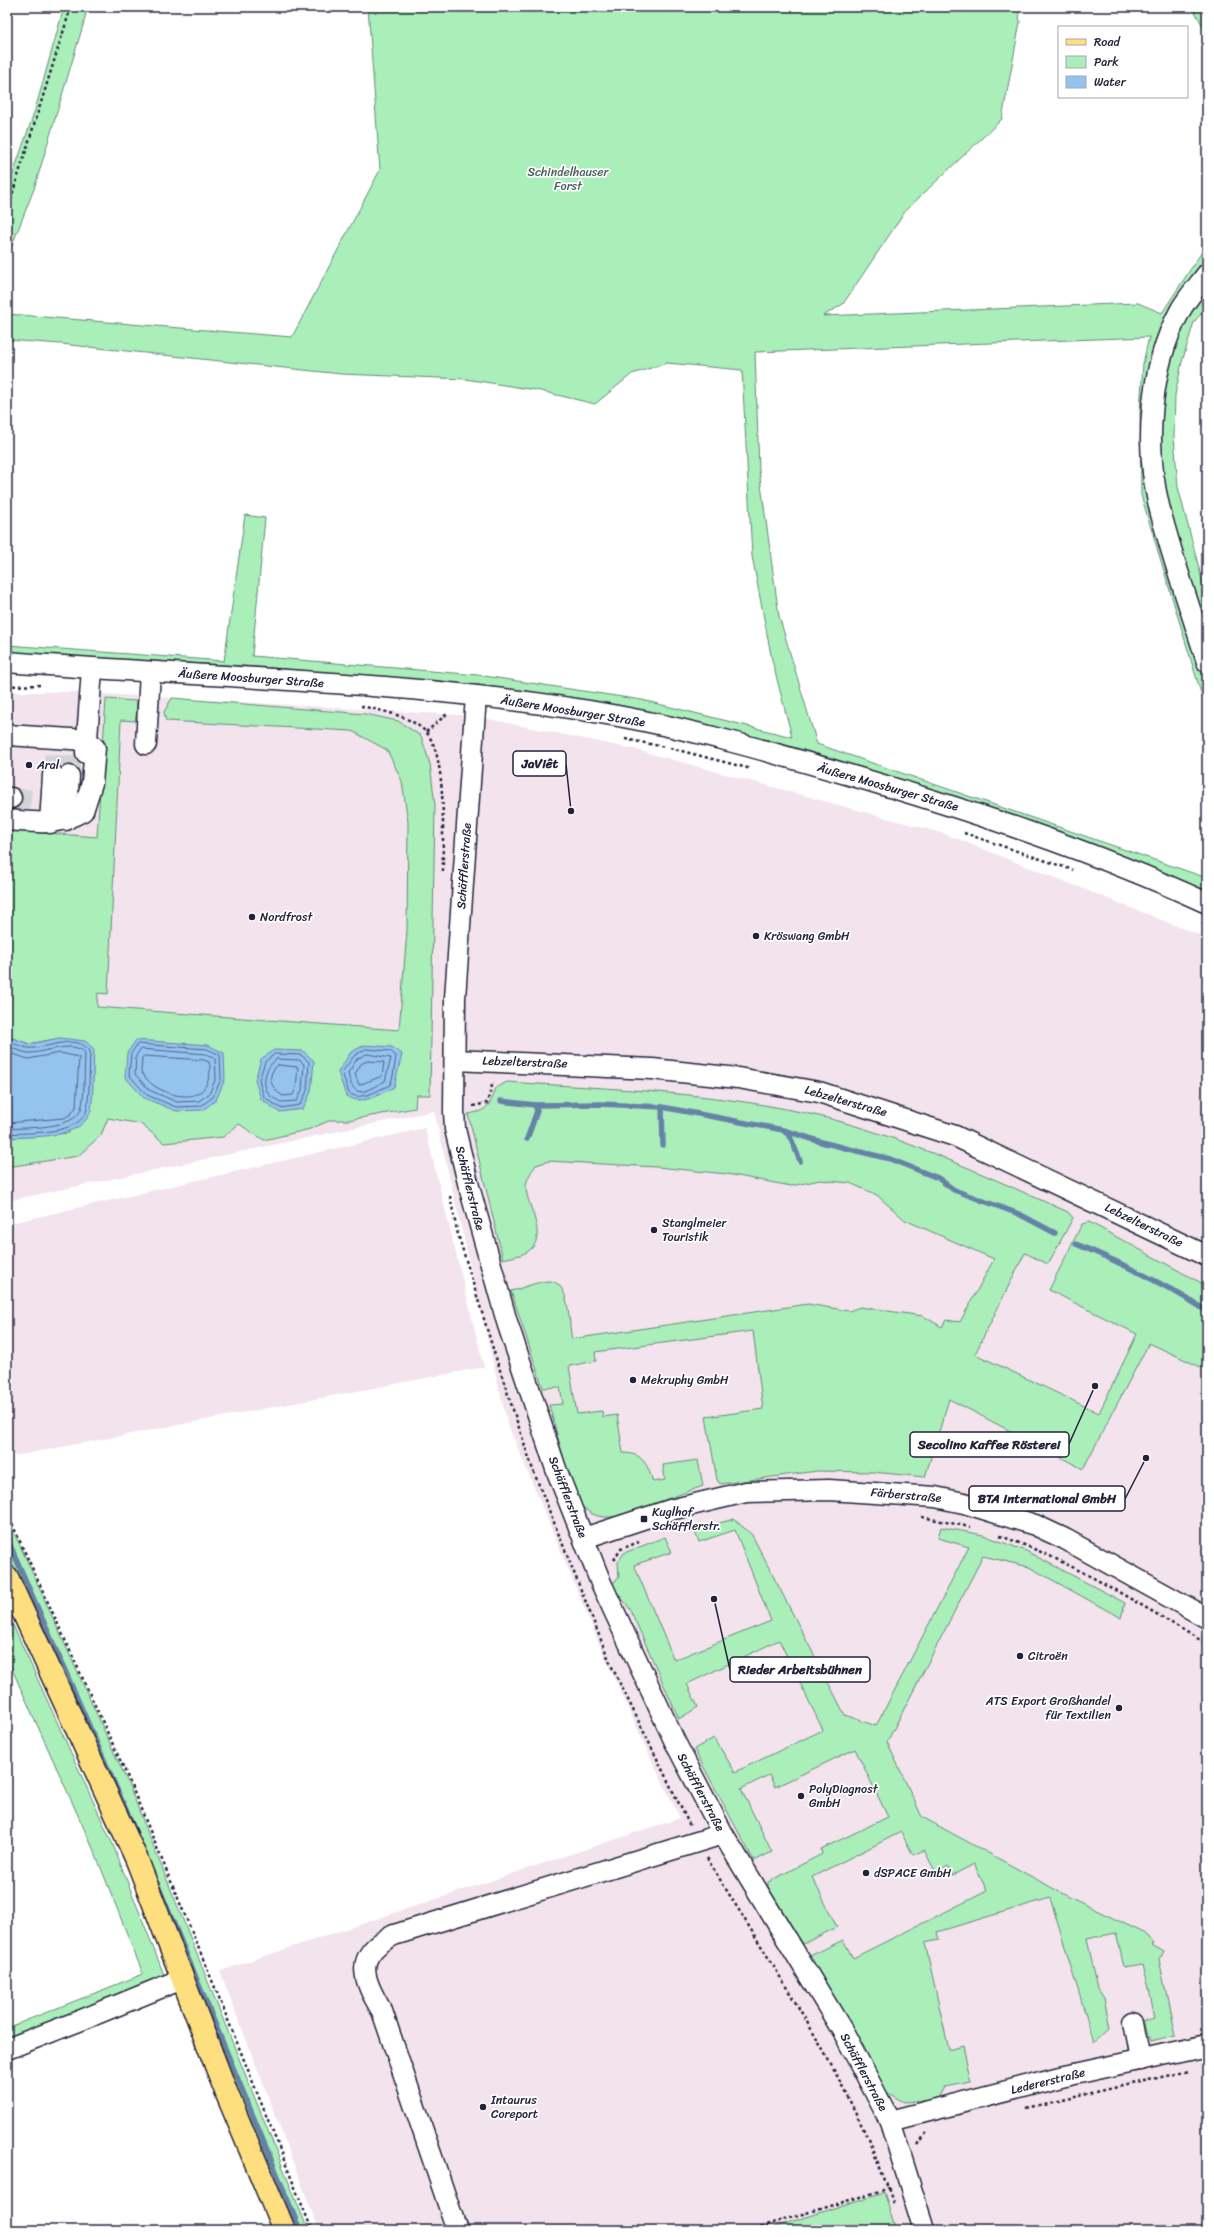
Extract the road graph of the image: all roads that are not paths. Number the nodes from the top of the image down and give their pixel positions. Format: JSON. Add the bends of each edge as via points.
{"nodes":[{"id":1,"x":1207,"y":274,"type":"edge"},
{"id":2,"x":7,"y":662,"type":"edge"},
{"id":3,"x":1207,"y":662,"type":"edge"},
{"id":4,"x":92,"y":669,"type":"junction"},
{"id":5,"x":150,"y":672,"type":"junction"},
{"id":6,"x":476,"y":696,"type":"junction"},
{"id":7,"x":7,"y":735,"type":"edge"},
{"id":8,"x":146,"y":744,"type":"dead end"},
{"id":9,"x":71,"y":746,"type":"junction"},
{"id":10,"x":67,"y":818,"type":"junction"},
{"id":11,"x":7,"y":820,"type":"edge"},
{"id":12,"x":1207,"y":903,"type":"edge"},
{"id":13,"x":455,"y":1060,"type":"junction"},
{"id":14,"x":1207,"y":1256,"type":"edge"},
{"id":15,"x":584,"y":1538,"type":"junction"},
{"id":16,"x":7,"y":1577,"type":"edge"},
{"id":17,"x":1207,"y":1618,"type":"edge"},
{"id":18,"x":723,"y":1834,"type":"junction"},
{"id":19,"x":182,"y":1979,"type":"junction"},
{"id":20,"x":1134,"y":2022,"type":"dead end"},
{"id":21,"x":1207,"y":2045,"type":"edge"},
{"id":22,"x":7,"y":2048,"type":"edge"},
{"id":23,"x":1141,"y":2060,"type":"junction"},
{"id":24,"x":890,"y":2121,"type":"junction"},
{"id":25,"x":269,"y":2198,"type":"junction"},
{"id":26,"x":278,"y":2230,"type":"edge"},
{"id":27,"x":284,"y":2230,"type":"edge"},
{"id":28,"x":456,"y":2230,"type":"edge"},
{"id":29,"x":924,"y":2230,"type":"edge"}],
"edges":[{"from":1,"to":3,"type":"street","via":[[1180,310],[1160,357],[1153,408],[1152,456],[1159,505]]},
{"from":2,"to":4,"type":"street","name":"Äußere Moosburger Straße"},
{"from":4,"to":5,"type":"street","name":"Äußere Moosburger Straße"},
{"from":4,"to":9,"type":"street"},
{"from":5,"to":6,"type":"street","name":"Äußere Moosburger Straße","via":[[232,675]]},
{"from":5,"to":8,"type":"street"},
{"from":6,"to":12,"type":"street","name":"Äußere Moosburger Straße","via":[[618,716],[759,749],[991,818],[1172,887]]},
{"from":6,"to":13,"type":"street","name":"Schäfflerstraße","via":[[456,998]]},
{"from":7,"to":9,"type":"street"},
{"from":9,"to":10,"type":"street","via":[[95,748],[92,783]]},
{"from":10,"to":10,"type":"street","via":[[69,776],[47,801]]},
{"from":10,"to":11,"type":"street"},
{"from":13,"to":14,"type":"street","name":"Lebzelterstraße","via":[[652,1069],[738,1078],[819,1092],[955,1136]]},
{"from":13,"to":15,"type":"street","name":"Schäfflerstraße","via":[[455,1129],[468,1183],[507,1322],[556,1469]]},
{"from":15,"to":17,"type":"street","name":"Färberstraße","via":[[670,1510],[746,1492],[829,1490],[935,1497],[964,1503],[1035,1525]]},
{"from":15,"to":18,"type":"street","name":"Schäfflerstraße","via":[[601,1583],[672,1735]]},
{"from":16,"to":19,"type":"main road","via":[[137,1860]]},
{"from":18,"to":24,"type":"street","name":"Schäfflerstraße","via":[[845,2035]]},
{"from":18,"to":28,"type":"street","via":[[394,1935],[374,1948],[367,1956],[364,1968],[369,1989],[382,2011]]},
{"from":19,"to":22,"type":"street","via":[[84,2020]]},
{"from":19,"to":25,"type":"main road"},
{"from":20,"to":23,"type":"street"},
{"from":21,"to":23,"type":"street","name":"Ledererstraße"},
{"from":23,"to":24,"type":"street","name":"Ledererstraße","via":[[1061,2077]]},
{"from":24,"to":29,"type":"street","name":"Schäfflerstraße"},
{"from":25,"to":26,"type":"main road"},
{"from":25,"to":27,"type":"main road"}]}
